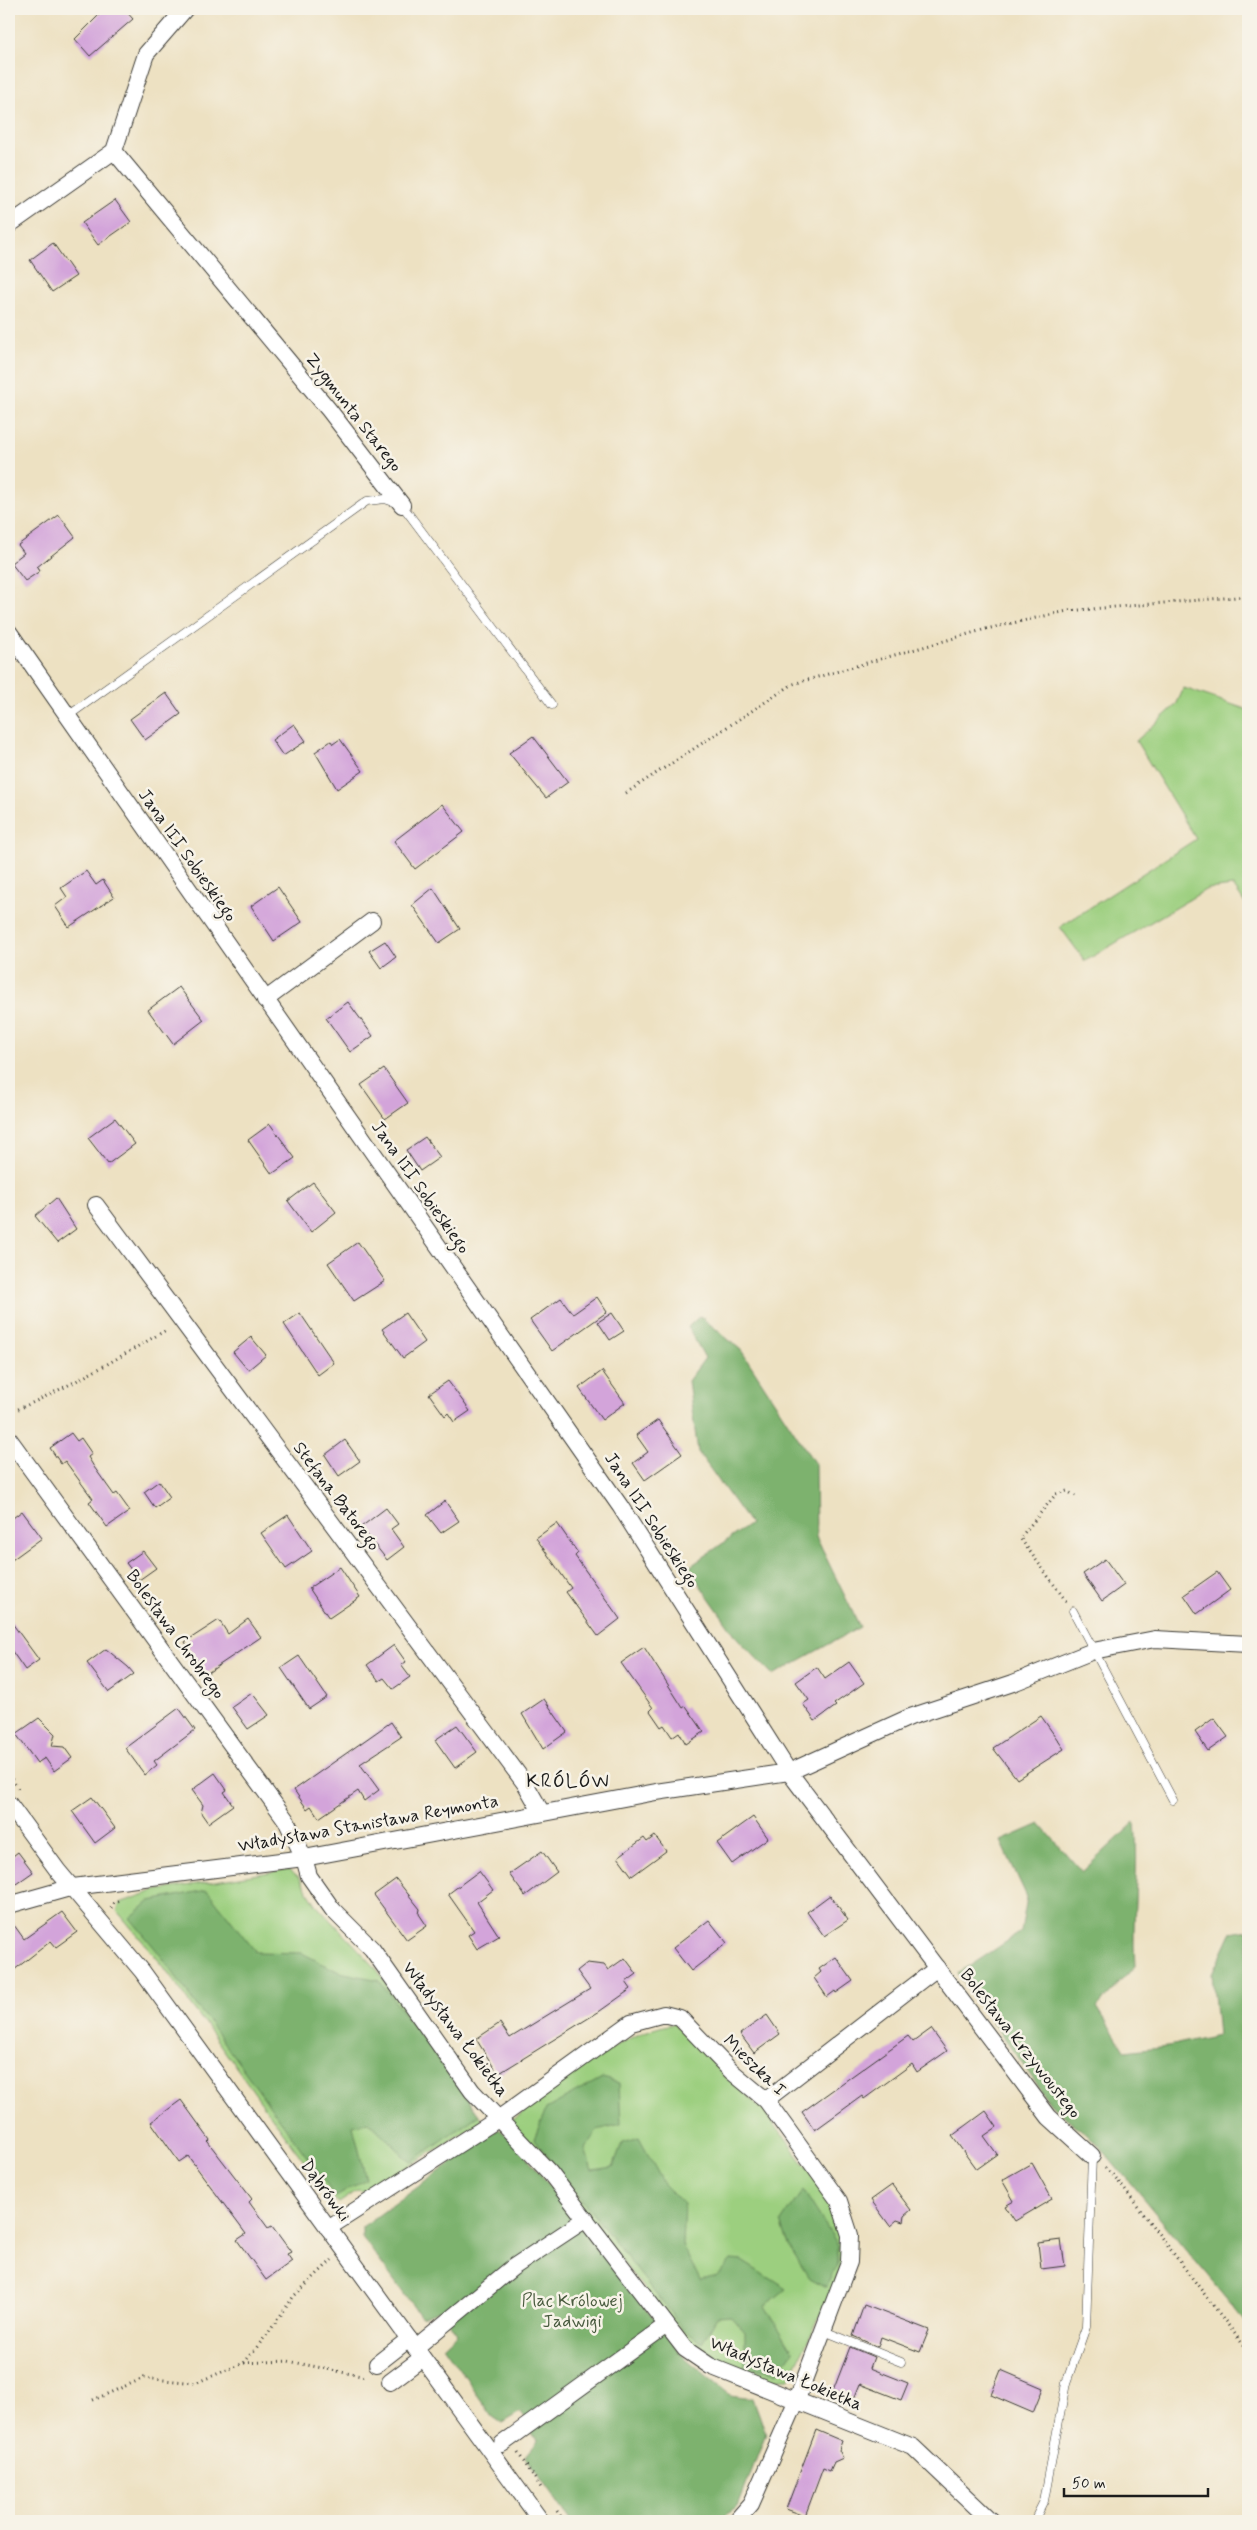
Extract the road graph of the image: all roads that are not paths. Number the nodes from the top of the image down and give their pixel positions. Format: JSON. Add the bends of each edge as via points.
{"nodes":[{"id":1,"x":185,"y":9,"type":"edge"},
{"id":2,"x":114,"y":151,"type":"junction"},
{"id":3,"x":9,"y":225,"type":"edge"},
{"id":4,"x":402,"y":505,"type":"junction"},
{"id":5,"x":10,"y":634,"type":"edge"},
{"id":6,"x":552,"y":705,"type":"dead end"},
{"id":7,"x":68,"y":716,"type":"junction"},
{"id":8,"x":372,"y":921,"type":"dead end"},
{"id":9,"x":265,"y":1000,"type":"junction"},
{"id":10,"x":96,"y":1205,"type":"dead end"},
{"id":11,"x":9,"y":1439,"type":"edge"},
{"id":12,"x":1074,"y":1611,"type":"road end"},
{"id":13,"x":1248,"y":1644,"type":"edge"},
{"id":14,"x":1093,"y":1651,"type":"junction"},
{"id":15,"x":789,"y":1772,"type":"junction"},
{"id":16,"x":1173,"y":1800,"type":"dead end"},
{"id":17,"x":9,"y":1804,"type":"edge"},
{"id":18,"x":542,"y":1813,"type":"junction"},
{"id":19,"x":304,"y":1858,"type":"junction"},
{"id":20,"x":73,"y":1887,"type":"junction"},
{"id":21,"x":9,"y":1905,"type":"edge"},
{"id":22,"x":937,"y":1968,"type":"junction"},
{"id":23,"x":766,"y":2100,"type":"junction"},
{"id":24,"x":498,"y":2118,"type":"junction"},
{"id":25,"x":1092,"y":2156,"type":"joint"},
{"id":26,"x":586,"y":2219,"type":"junction"},
{"id":27,"x":328,"y":2228,"type":"junction"},
{"id":28,"x":666,"y":2326,"type":"junction"},
{"id":29,"x":824,"y":2331,"type":"junction"},
{"id":30,"x":416,"y":2348,"type":"junction"},
{"id":31,"x":901,"y":2362,"type":"dead end"},
{"id":32,"x":375,"y":2371,"type":"road end"},
{"id":33,"x":390,"y":2382,"type":"dead end"},
{"id":34,"x":796,"y":2402,"type":"junction"},
{"id":35,"x":502,"y":2444,"type":"dead end"},
{"id":36,"x":541,"y":2521,"type":"edge"},
{"id":37,"x":736,"y":2521,"type":"edge"},
{"id":38,"x":991,"y":2521,"type":"edge"},
{"id":39,"x":1034,"y":2521,"type":"edge"}],
"edges":[{"from":1,"to":2,"type":"street","via":[[146,54]]},
{"from":2,"to":3,"type":"street"},
{"from":2,"to":4,"type":"street","name":"Zygmunta Starego","via":[[329,410]]},
{"from":4,"to":6,"type":"lane","name":"Zygmunta Starego"},
{"from":4,"to":7,"type":"lane","via":[[386,499],[367,500]]},
{"from":5,"to":7,"type":"street","name":"Jana III Sobieskiego"},
{"from":7,"to":9,"type":"street","name":"Jana III Sobieskiego"},
{"from":8,"to":9,"type":"street"},
{"from":9,"to":15,"type":"street","name":"Jana III Sobieskiego","via":[[620,1506]]},
{"from":10,"to":18,"type":"street","name":"Stefana Batorego","via":[[526,1784]]},
{"from":11,"to":19,"type":"street","name":"Bolesława Chrobrego","via":[[286,1820]]},
{"from":12,"to":14,"type":"lane"},
{"from":13,"to":14,"type":"street","name":"Władysława Stanisława Reymonta","via":[[1155,1639]]},
{"from":14,"to":15,"type":"street","name":"Władysława Stanisława Reymonta","via":[[910,1717]]},
{"from":14,"to":16,"type":"lane"},
{"from":15,"to":18,"type":"street","name":"Władysława Stanisława Reymonta"},
{"from":15,"to":22,"type":"street","name":"Bolesława Krzywoustego"},
{"from":17,"to":20,"type":"street","name":"Dąbrówki"},
{"from":18,"to":19,"type":"street","name":"Władysława Stanisława Reymonta"},
{"from":19,"to":20,"type":"street","name":"Władysława Stanisława Reymonta"},
{"from":19,"to":24,"type":"street","name":"Władysława Łokietka","via":[[308,1876],[333,1910],[372,1950],[472,2091]]},
{"from":20,"to":21,"type":"street","name":"Władysława Stanisława Reymonta"},
{"from":20,"to":27,"type":"street","name":"Dąbrówki","via":[[142,1971]]},
{"from":22,"to":23,"type":"street"},
{"from":22,"to":25,"type":"street","name":"Bolesława Krzywoustego","via":[[1049,2117]]},
{"from":23,"to":24,"type":"street","name":"Mieszka I","via":[[731,2071],[680,2018],[664,2014],[631,2023]]},
{"from":23,"to":29,"type":"street","name":"Mieszka I","via":[[839,2201],[850,2235],[849,2262]]},
{"from":24,"to":26,"type":"street","name":"Władysława Łokietka","via":[[550,2173]]},
{"from":24,"to":27,"type":"street","name":"Mieszka I"},
{"from":25,"to":39,"type":"lane","via":[[1086,2327],[1066,2383],[1044,2500]]},
{"from":26,"to":28,"type":"street","name":"Władysława Łokietka"},
{"from":26,"to":30,"type":"street","via":[[512,2268]]},
{"from":27,"to":30,"type":"street","name":"Dąbrówki"},
{"from":28,"to":34,"type":"street","name":"Władysława Łokietka","via":[[685,2349],[710,2366]]},
{"from":28,"to":35,"type":"street"},
{"from":29,"to":31,"type":"lane"},
{"from":29,"to":34,"type":"street","name":"Mieszka I"},
{"from":30,"to":32,"type":"street"},
{"from":30,"to":33,"type":"street"},
{"from":30,"to":36,"type":"street","name":"Dąbrówki"},
{"from":34,"to":37,"type":"street","name":"Mieszka I","via":[[751,2504]]},
{"from":34,"to":38,"type":"street","name":"Władysława Łokietka","via":[[913,2447]]}]}
